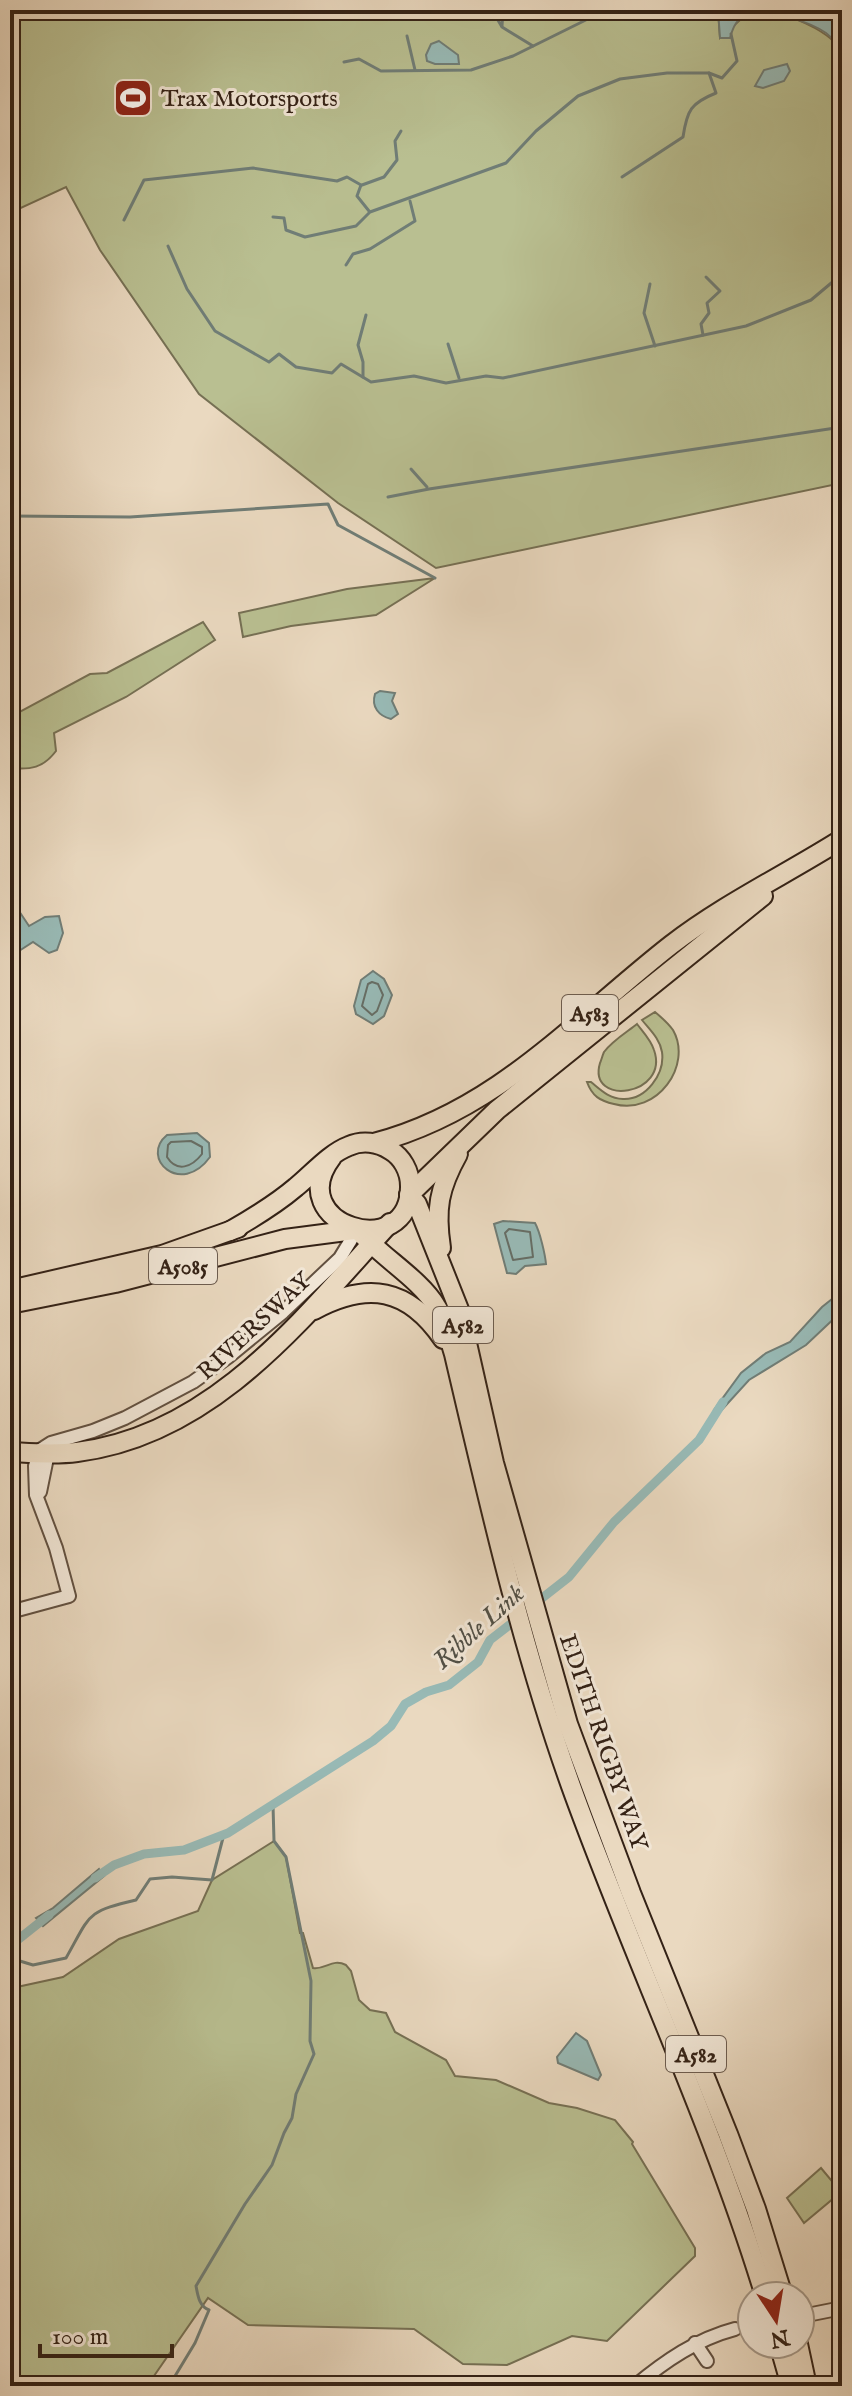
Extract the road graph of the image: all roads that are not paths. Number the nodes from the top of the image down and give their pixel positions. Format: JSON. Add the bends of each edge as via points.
{"nodes":[{"id":1,"x":842,"y":839,"type":"edge"},
{"id":2,"x":799,"y":866,"type":"junction"},
{"id":3,"x":469,"y":1134,"type":"junction"},
{"id":4,"x":374,"y":1143,"type":"junction"},
{"id":5,"x":332,"y":1157,"type":"junction"},
{"id":6,"x":322,"y":1179,"type":"junction"},
{"id":7,"x":409,"y":1195,"type":"junction"},
{"id":8,"x":390,"y":1223,"type":"junction"},
{"id":9,"x":357,"y":1230,"type":"junction"},
{"id":10,"x":230,"y":1231,"type":"junction"},
{"id":11,"x":331,"y":1232,"type":"junction"},
{"id":12,"x":371,"y":1244,"type":"junction"},
{"id":13,"x":345,"y":1252,"type":"junction"},
{"id":14,"x":447,"y":1275,"type":"junction"},
{"id":15,"x":10,"y":1282,"type":"edge"},
{"id":16,"x":35,"y":1285,"type":"junction"},
{"id":17,"x":10,"y":1290,"type":"edge"},
{"id":18,"x":10,"y":1304,"type":"edge"},
{"id":19,"x":298,"y":1322,"type":"junction"},
{"id":20,"x":454,"y":1354,"type":"junction"},
{"id":21,"x":10,"y":1452,"type":"edge"},
{"id":22,"x":43,"y":1453,"type":"junction"},
{"id":23,"x":487,"y":1467,"type":"junction"},
{"id":24,"x":10,"y":1612,"type":"edge"},
{"id":25,"x":760,"y":2280,"type":"edge"},
{"id":26,"x":778,"y":2280,"type":"edge"},
{"id":27,"x":818,"y":2298,"type":"dead end"},
{"id":28,"x":842,"y":2308,"type":"edge"},
{"id":29,"x":824,"y":2311,"type":"junction"},
{"id":30,"x":816,"y":2313,"type":"edge"},
{"id":31,"x":735,"y":2329,"type":"dead end"},
{"id":32,"x":695,"y":2343,"type":"junction"},
{"id":33,"x":784,"y":2360,"type":"edge"},
{"id":34,"x":801,"y":2360,"type":"edge"},
{"id":35,"x":707,"y":2361,"type":"dead end"},
{"id":36,"x":635,"y":2386,"type":"edge"},
{"id":37,"x":791,"y":2386,"type":"edge"},
{"id":38,"x":807,"y":2386,"type":"edge"}],
"edges":[{"from":1,"to":2,"type":"highway","number":"A583"},
{"from":2,"to":3,"type":"highway","number":"A583"},
{"from":2,"to":4,"type":"highway","number":"A583","via":[[671,945],[489,1094],[430,1125]]},
{"from":3,"to":7,"type":"highway","number":"A583"},
{"from":3,"to":14,"type":"highway","via":[[439,1197],[438,1230]]},
{"from":4,"to":5,"type":"highway","via":[[352,1145]]},
{"from":4,"to":7,"type":"highway","via":[[403,1162]]},
{"from":5,"to":6,"type":"highway"},
{"from":5,"to":10,"type":"highway","via":[[279,1201]]},
{"from":6,"to":9,"type":"highway","via":[[329,1211]]},
{"from":6,"to":10,"type":"highway","via":[[283,1207]]},
{"from":7,"to":8,"type":"highway"},
{"from":7,"to":14,"type":"highway","name":"EDITH RIGBY WAY","number":"A582"},
{"from":8,"to":9,"type":"highway"},
{"from":8,"to":12,"type":"highway","name":"RIVERSWAY"},
{"from":9,"to":11,"type":"highway","number":"A5085"},
{"from":9,"to":12,"type":"highway","name":"EDITH RIGBY WAY","number":"A582"},
{"from":9,"to":13,"type":"street","name":"RIVERSWAY"},
{"from":10,"to":16,"type":"highway","via":[[162,1255]]},
{"from":11,"to":13,"type":"street"},
{"from":11,"to":18,"type":"highway","number":"A5085"},
{"from":12,"to":19,"type":"highway","name":"RIVERSWAY"},
{"from":12,"to":20,"type":"highway","name":"EDITH RIGBY WAY","number":"A582","via":[[435,1305]]},
{"from":13,"to":22,"type":"street","name":"RIVERSWAY","via":[[271,1322],[193,1382],[125,1418],[47,1444]]},
{"from":14,"to":23,"type":"highway","name":"EDITH RIGBY WAY","number":"A582","via":[[468,1342]]},
{"from":15,"to":16,"type":"highway"},
{"from":16,"to":17,"type":"highway"},
{"from":19,"to":20,"type":"highway","via":[[352,1294],[382,1292],[421,1312]]},
{"from":19,"to":22,"type":"highway","name":"RIVERSWAY","via":[[229,1388],[181,1418],[128,1441]]},
{"from":20,"to":23,"type":"highway","name":"EDITH RIGBY WAY","number":"A582"},
{"from":21,"to":22,"type":"highway","name":"RIVERSWAY"},
{"from":22,"to":24,"type":"street","via":[[34,1481],[69,1596]]},
{"from":23,"to":25,"type":"highway","name":"EDITH RIGBY WAY","number":"A582","via":[[521,1627],[547,1714],[700,2107]]},
{"from":23,"to":26,"type":"highway","name":"EDITH RIGBY WAY","number":"A582","via":[[568,1724],[728,2134]]},
{"from":27,"to":29,"type":"street"},
{"from":28,"to":29,"type":"street"},
{"from":29,"to":30,"type":"street"},
{"from":31,"to":32,"type":"street"},
{"from":32,"to":35,"type":"street"},
{"from":32,"to":36,"type":"street"},
{"from":33,"to":37,"type":"highway"},
{"from":34,"to":38,"type":"highway"}]}
